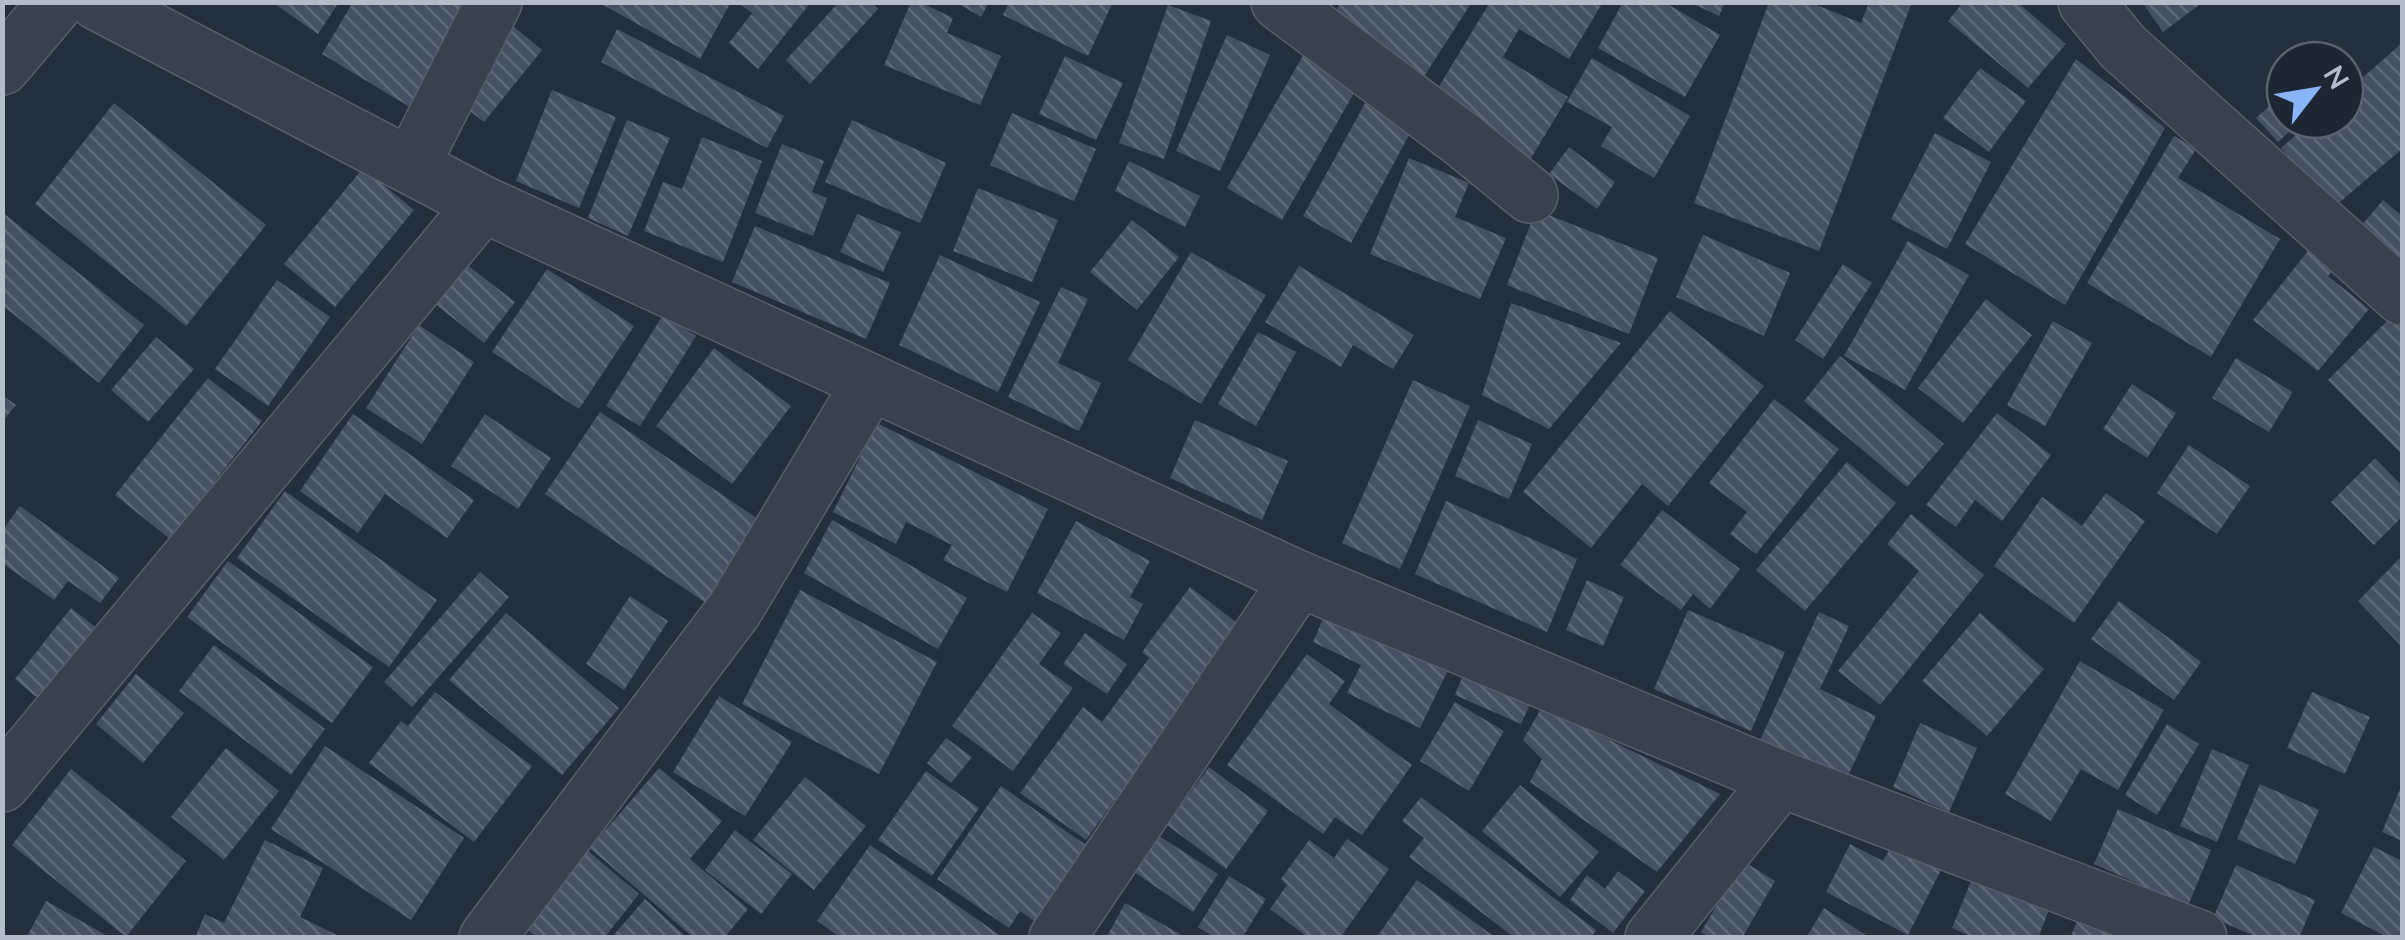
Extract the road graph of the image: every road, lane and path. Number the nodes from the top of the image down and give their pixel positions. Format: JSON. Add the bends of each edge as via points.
{"nodes":[{"id":1,"x":57,"y":2,"type":"edge"},
{"id":2,"x":97,"y":2,"type":"edge"},
{"id":3,"x":494,"y":2,"type":"edge"},
{"id":4,"x":1279,"y":2,"type":"edge"},
{"id":5,"x":2086,"y":2,"type":"edge"},
{"id":6,"x":2,"y":67,"type":"edge"},
{"id":7,"x":411,"y":166,"type":"junction"},
{"id":8,"x":1530,"y":195,"type":"dead end"},
{"id":9,"x":483,"y":204,"type":"junction"},
{"id":10,"x":2402,"y":296,"type":"edge"},
{"id":11,"x":870,"y":383,"type":"junction"},
{"id":12,"x":1300,"y":579,"type":"junction"},
{"id":13,"x":1781,"y":779,"type":"junction"},
{"id":14,"x":2,"y":784,"type":"edge"},
{"id":15,"x":487,"y":938,"type":"edge"},
{"id":16,"x":1057,"y":938,"type":"edge"},
{"id":17,"x":1652,"y":938,"type":"edge"},
{"id":18,"x":2199,"y":938,"type":"edge"}],
"edges":[{"from":1,"to":6,"type":"street"},
{"from":2,"to":7,"type":"street"},
{"from":3,"to":7,"type":"street"},
{"from":4,"to":8,"type":"street"},
{"from":5,"to":10,"type":"street","via":[[2123,47]]},
{"from":7,"to":9,"type":"street"},
{"from":9,"to":11,"type":"street"},
{"from":9,"to":14,"type":"street"},
{"from":11,"to":12,"type":"street"},
{"from":11,"to":15,"type":"street","via":[[735,609]]},
{"from":12,"to":13,"type":"street"},
{"from":12,"to":16,"type":"street"},
{"from":13,"to":17,"type":"street"},
{"from":13,"to":18,"type":"street"}]}
